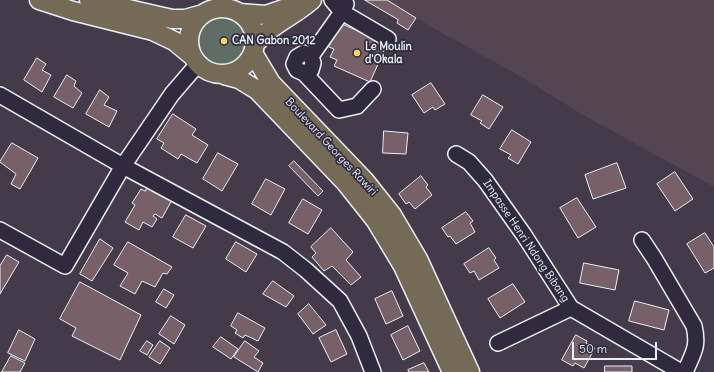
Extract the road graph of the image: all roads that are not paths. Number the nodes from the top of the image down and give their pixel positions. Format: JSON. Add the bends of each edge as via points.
{"nodes":[{"id":1,"x":40,"y":0,"type":"edge"},
{"id":2,"x":90,"y":0,"type":"edge"},
{"id":3,"x":304,"y":0,"type":"edge"},
{"id":4,"x":312,"y":0,"type":"edge"},
{"id":5,"x":332,"y":0,"type":"edge"},
{"id":6,"x":343,"y":6,"type":"edge"},
{"id":7,"x":239,"y":12,"type":"junction"},
{"id":8,"x":203,"y":14,"type":"junction"},
{"id":9,"x":388,"y":39,"type":"dead end"},
{"id":10,"x":254,"y":49,"type":"junction"},
{"id":11,"x":194,"y":60,"type":"junction"},
{"id":12,"x":224,"y":75,"type":"junction"},
{"id":13,"x":373,"y":89,"type":"dead end"},
{"id":14,"x":0,"y":95,"type":"edge"},
{"id":15,"x":456,"y":154,"type":"dead end"},
{"id":16,"x":123,"y":166,"type":"junction"},
{"id":17,"x":0,"y":230,"type":"edge"},
{"id":18,"x":642,"y":240,"type":"dead end"},
{"id":19,"x":571,"y":308,"type":"junction"},
{"id":20,"x":498,"y":343,"type":"dead end"},
{"id":21,"x":373,"y":372,"type":"edge"},
{"id":22,"x":452,"y":372,"type":"edge"},
{"id":23,"x":470,"y":372,"type":"edge"},
{"id":24,"x":681,"y":372,"type":"edge"},
{"id":25,"x":685,"y":372,"type":"edge"}],
"edges":[{"from":1,"to":11,"type":"main road","via":[[153,31],[174,41]]},
{"from":2,"to":8,"type":"main road","via":[[172,19],[185,19]]},
{"from":3,"to":7,"type":"main road","via":[[266,15]]},
{"from":4,"to":10,"type":"main road","via":[[261,36]]},
{"from":5,"to":6,"type":"street"},
{"from":6,"to":9,"type":"street"},
{"from":6,"to":13,"type":"street","via":[[310,56],[313,63],[311,70],[304,73],[339,110],[357,106]]},
{"from":7,"to":8,"type":"main road","via":[[221,8]]},
{"from":7,"to":10,"type":"main road","via":[[251,26]]},
{"from":8,"to":11,"type":"main road","via":[[189,32],[188,44]]},
{"from":10,"to":12,"type":"main road","via":[[242,68]]},
{"from":10,"to":23,"type":"main road","name":"Boulevard Georges Rawiri","via":[[271,83],[365,181],[392,215],[418,259]]},
{"from":11,"to":12,"type":"main road","via":[[205,71]]},
{"from":11,"to":16,"type":"street"},
{"from":12,"to":22,"type":"main road","name":"Boulevard Georges Rawiri","via":[[239,79],[257,90],[368,209],[403,266]]},
{"from":14,"to":16,"type":"street"},
{"from":15,"to":19,"type":"street","name":"Impasse Henri Ndong Bibang","via":[[469,162],[485,180]]},
{"from":16,"to":17,"type":"street","via":[[65,266]]},
{"from":16,"to":21,"type":"street","via":[[283,252],[306,270],[340,301],[359,336]]},
{"from":18,"to":25,"type":"street","via":[[694,326],[696,349]]},
{"from":19,"to":20,"type":"street"},
{"from":19,"to":24,"type":"street","name":"Impasse Henri Ndong Bibang"}]}
